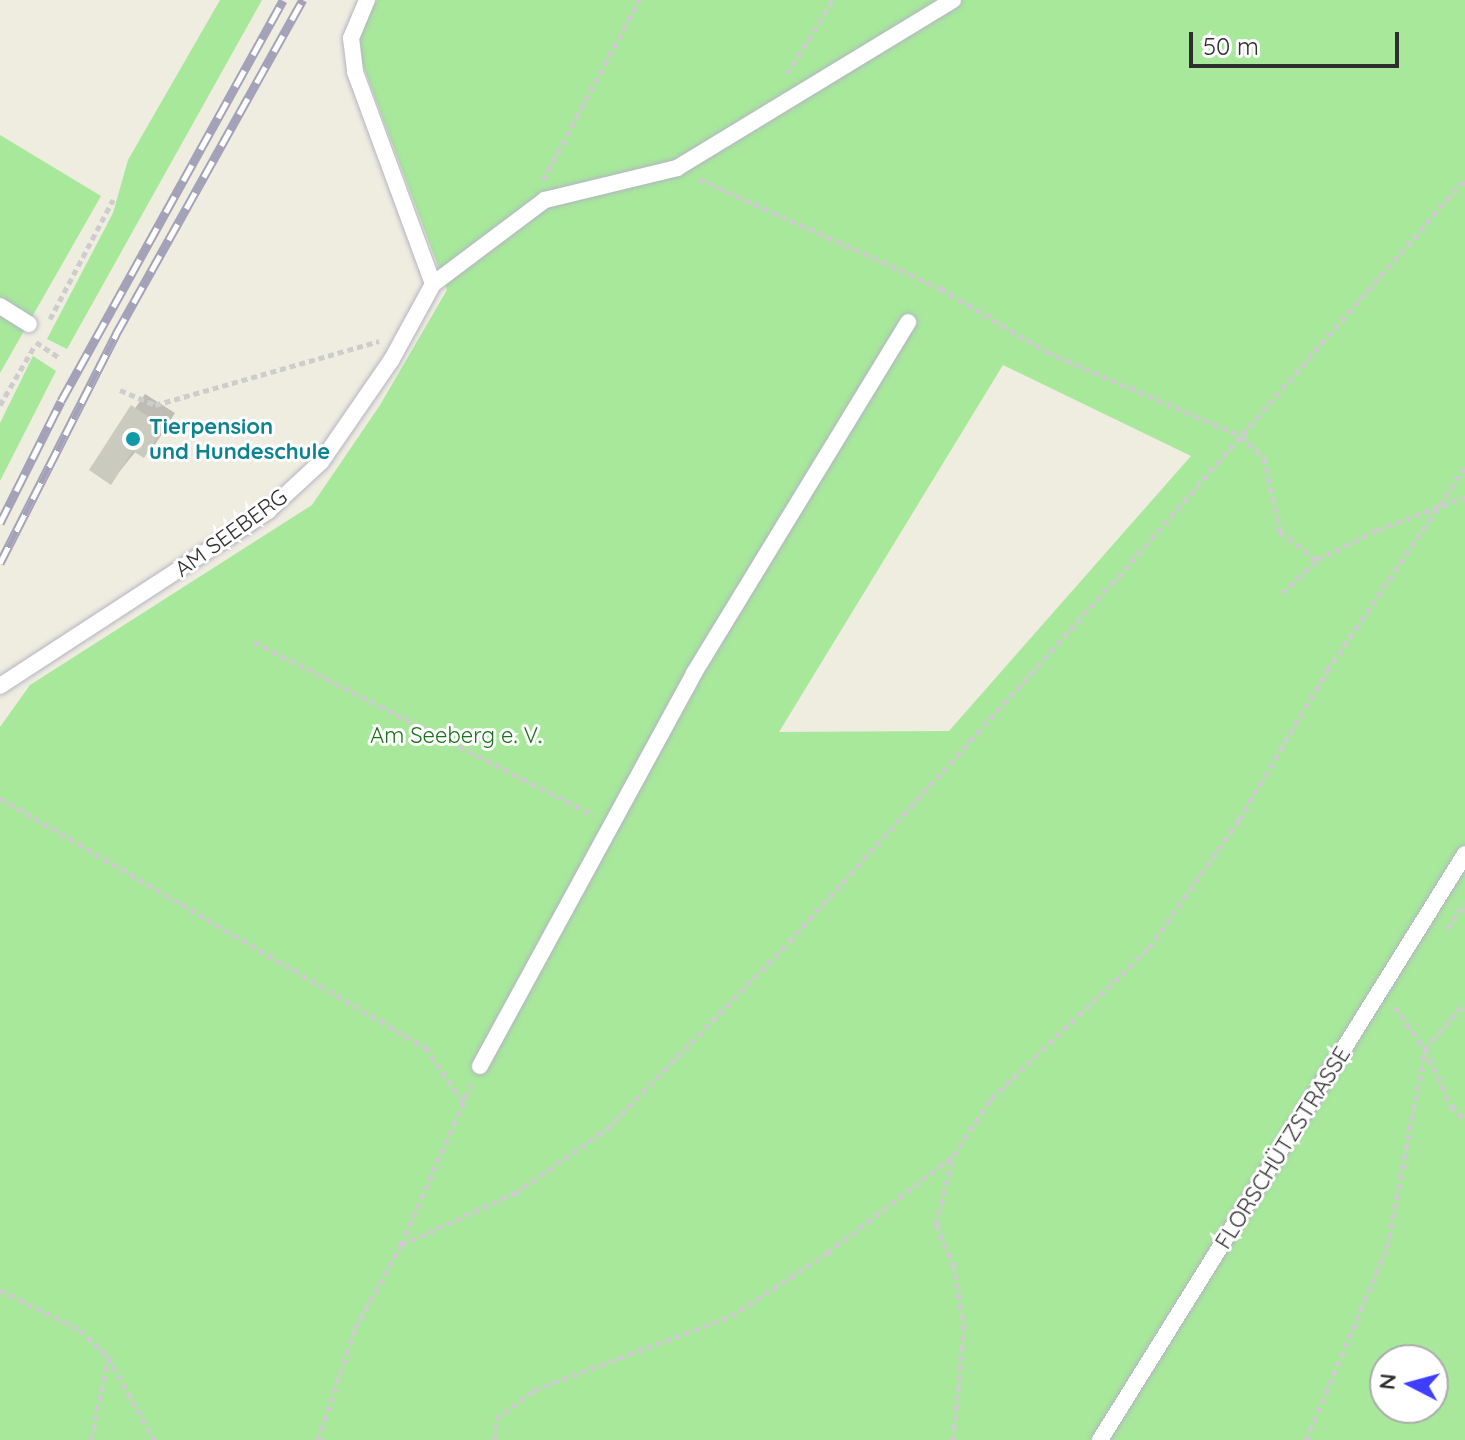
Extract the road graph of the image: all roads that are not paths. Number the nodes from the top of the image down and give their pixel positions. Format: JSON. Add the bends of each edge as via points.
{"nodes":[{"id":1,"x":367,"y":0,"type":"edge"},
{"id":2,"x":953,"y":0,"type":"edge"},
{"id":3,"x":433,"y":284,"type":"junction"},
{"id":4,"x":0,"y":306,"type":"edge"},
{"id":5,"x":908,"y":322,"type":"dead end"},
{"id":6,"x":29,"y":324,"type":"dead end"},
{"id":7,"x":0,"y":686,"type":"edge"},
{"id":8,"x":1465,"y":854,"type":"edge"},
{"id":9,"x":480,"y":1066,"type":"road end"},
{"id":10,"x":1100,"y":1440,"type":"edge"}],
"edges":[{"from":1,"to":3,"type":"lane","via":[[351,38],[355,72]]},
{"from":2,"to":3,"type":"lane","via":[[677,168],[545,200]]},
{"from":3,"to":7,"type":"lane","name":"AM SEEBERG","via":[[407,333],[321,462],[268,511]]},
{"from":4,"to":6,"type":"lane"},
{"from":5,"to":9,"type":"lane","via":[[694,673]]},
{"from":8,"to":10,"type":"lane","name":"FLORSCHÜTZSTRASSE"}]}
